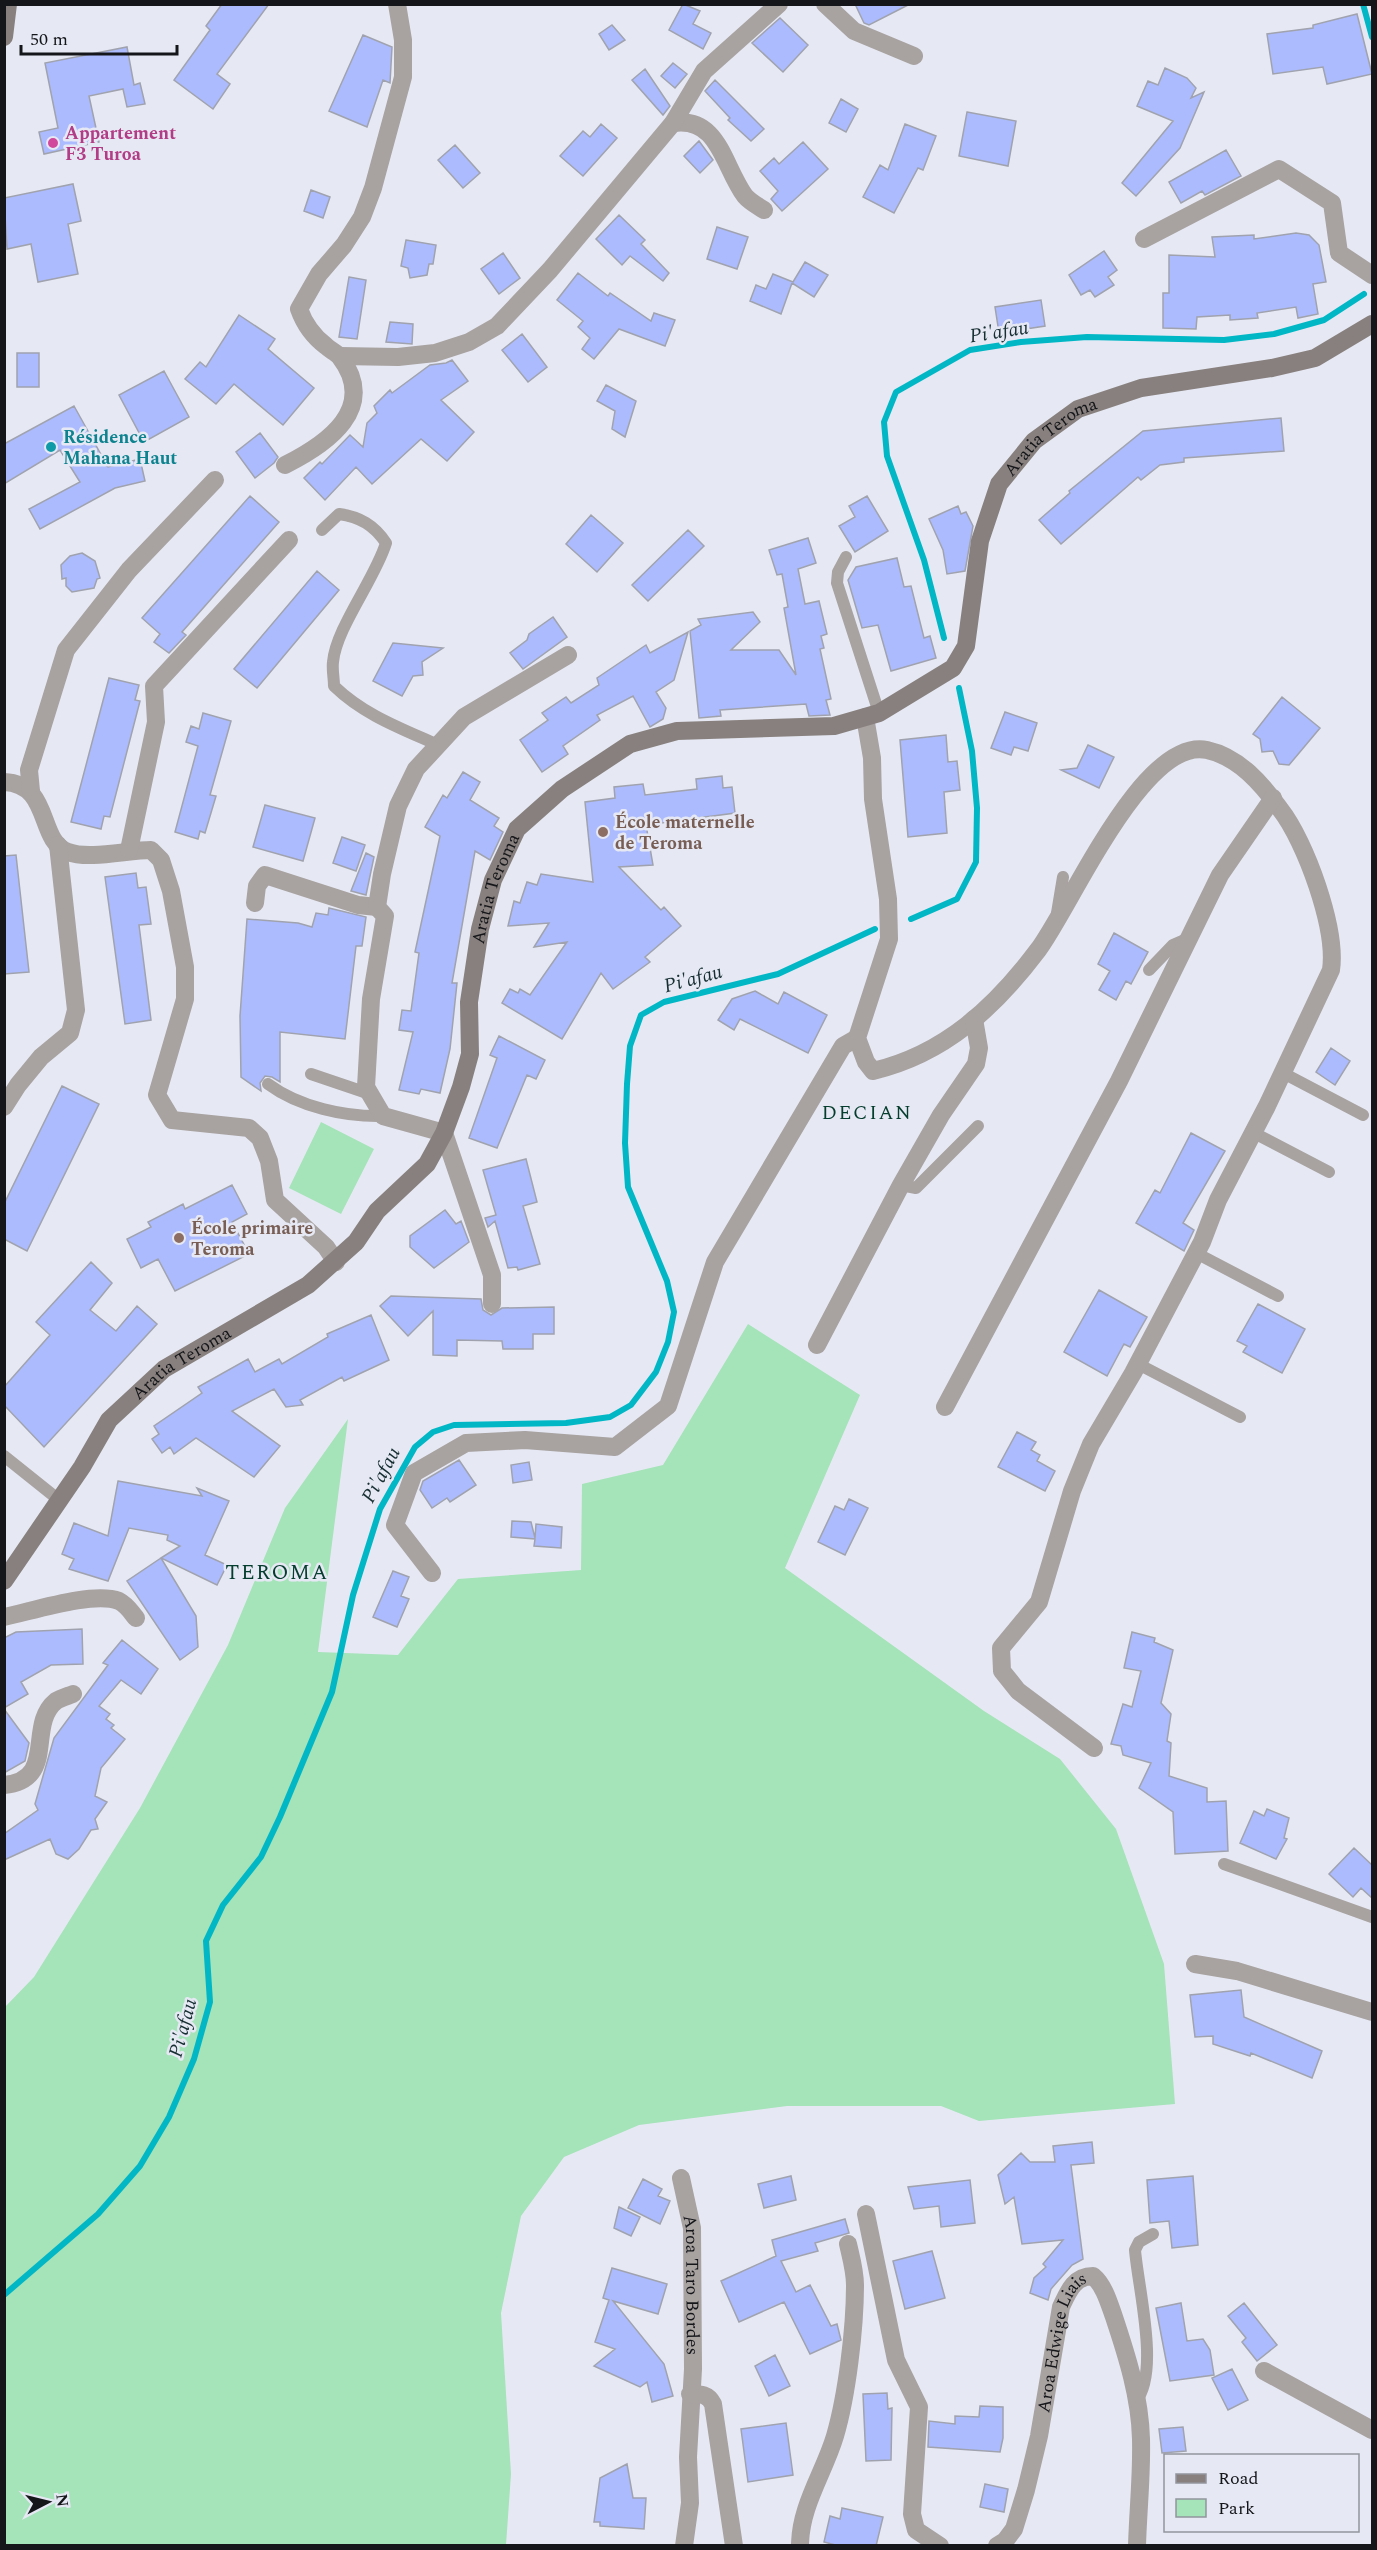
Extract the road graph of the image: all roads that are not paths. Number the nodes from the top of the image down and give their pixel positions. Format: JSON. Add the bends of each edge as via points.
{"nodes":[{"id":1,"x":9,"y":4,"type":"edge"},
{"id":2,"x":397,"y":4,"type":"edge"},
{"id":3,"x":779,"y":4,"type":"edge"},
{"id":4,"x":825,"y":4,"type":"edge"},
{"id":5,"x":5,"y":37,"type":"edge"},
{"id":6,"x":914,"y":56,"type":"dead end"},
{"id":7,"x":673,"y":123,"type":"junction"},
{"id":8,"x":764,"y":210,"type":"dead end"},
{"id":9,"x":1144,"y":239,"type":"dead end"},
{"id":10,"x":1372,"y":275,"type":"edge"},
{"id":11,"x":1372,"y":324,"type":"edge"},
{"id":12,"x":340,"y":356,"type":"junction"},
{"id":13,"x":285,"y":465,"type":"dead end"},
{"id":14,"x":215,"y":480,"type":"dead end"},
{"id":15,"x":322,"y":530,"type":"dead end"},
{"id":16,"x":289,"y":540,"type":"dead end"},
{"id":17,"x":846,"y":557,"type":"dead end"},
{"id":18,"x":568,"y":656,"type":"dead end"},
{"id":19,"x":872,"y":715,"type":"junction"},
{"id":20,"x":438,"y":745,"type":"junction"},
{"id":21,"x":4,"y":782,"type":"edge"},
{"id":22,"x":31,"y":791,"type":"junction"},
{"id":23,"x":1273,"y":798,"type":"junction"},
{"id":24,"x":58,"y":845,"type":"junction"},
{"id":25,"x":129,"y":850,"type":"junction"},
{"id":26,"x":1063,"y":878,"type":"dead end"},
{"id":27,"x":255,"y":903,"type":"dead end"},
{"id":28,"x":377,"y":908,"type":"junction"},
{"id":29,"x":1054,"y":922,"type":"junction"},
{"id":30,"x":1190,"y":937,"type":"junction"},
{"id":31,"x":1149,"y":970,"type":"dead end"},
{"id":32,"x":974,"y":1019,"type":"junction"},
{"id":33,"x":857,"y":1038,"type":"junction"},
{"id":34,"x":1282,"y":1073,"type":"junction"},
{"id":35,"x":311,"y":1074,"type":"dead end"},
{"id":36,"x":268,"y":1084,"type":"dead end"},
{"id":37,"x":370,"y":1094,"type":"junction"},
{"id":38,"x":4,"y":1107,"type":"edge"},
{"id":39,"x":1363,"y":1115,"type":"dead end"},
{"id":40,"x":383,"y":1116,"type":"junction"},
{"id":41,"x":978,"y":1126,"type":"dead end"},
{"id":42,"x":444,"y":1133,"type":"junction"},
{"id":43,"x":1254,"y":1133,"type":"junction"},
{"id":44,"x":1329,"y":1172,"type":"dead end"},
{"id":45,"x":901,"y":1185,"type":"junction"},
{"id":46,"x":1196,"y":1253,"type":"junction"},
{"id":47,"x":336,"y":1262,"type":"junction"},
{"id":48,"x":1278,"y":1296,"type":"dead end"},
{"id":49,"x":492,"y":1304,"type":"dead end"},
{"id":50,"x":817,"y":1345,"type":"dead end"},
{"id":51,"x":1138,"y":1364,"type":"junction"},
{"id":52,"x":945,"y":1407,"type":"dead end"},
{"id":53,"x":1240,"y":1417,"type":"dead end"},
{"id":54,"x":4,"y":1456,"type":"edge"},
{"id":55,"x":59,"y":1500,"type":"junction"},
{"id":56,"x":432,"y":1573,"type":"dead end"},
{"id":57,"x":4,"y":1581,"type":"edge"},
{"id":58,"x":4,"y":1617,"type":"edge"},
{"id":59,"x":136,"y":1618,"type":"dead end"},
{"id":60,"x":74,"y":1694,"type":"dead end"},
{"id":61,"x":1094,"y":1748,"type":"dead end"},
{"id":62,"x":4,"y":1785,"type":"edge"},
{"id":63,"x":1224,"y":1863,"type":"dead end"},
{"id":64,"x":1372,"y":1917,"type":"edge"},
{"id":65,"x":1196,"y":1964,"type":"dead end"},
{"id":66,"x":1372,"y":2012,"type":"edge"},
{"id":67,"x":681,"y":2178,"type":"dead end"},
{"id":68,"x":866,"y":2214,"type":"dead end"},
{"id":69,"x":1153,"y":2234,"type":"dead end"},
{"id":70,"x":848,"y":2244,"type":"dead end"},
{"id":71,"x":1264,"y":2371,"type":"dead end"},
{"id":72,"x":690,"y":2394,"type":"junction"},
{"id":73,"x":1136,"y":2401,"type":"junction"},
{"id":74,"x":1372,"y":2430,"type":"edge"},
{"id":75,"x":798,"y":2541,"type":"edge"},
{"id":76,"x":684,"y":2546,"type":"edge"},
{"id":77,"x":734,"y":2546,"type":"edge"},
{"id":78,"x":940,"y":2546,"type":"edge"},
{"id":79,"x":997,"y":2546,"type":"edge"},
{"id":80,"x":1137,"y":2546,"type":"edge"}],
"edges":[{"from":1,"to":5,"type":"main road"},
{"from":2,"to":12,"type":"street","via":[[403,40],[403,77],[373,188],[362,217],[319,274],[299,309],[303,321],[324,345]]},
{"from":3,"to":7,"type":"street","via":[[704,71]]},
{"from":4,"to":6,"type":"street","via":[[854,32]]},
{"from":7,"to":8,"type":"street","via":[[690,120],[708,131],[747,199]]},
{"from":7,"to":12,"type":"street","via":[[550,270],[497,326],[469,342],[435,353]]},
{"from":9,"to":10,"type":"street","via":[[1279,169],[1332,203],[1339,253]]},
{"from":11,"to":19,"type":"main road","name":"Aratia Teroma","via":[[1315,358],[1141,388],[1078,409],[1034,441],[999,484],[980,541],[966,646],[953,668]]},
{"from":12,"to":13,"type":"street","via":[[352,383],[354,406],[347,420],[326,439]]},
{"from":14,"to":22,"type":"street","via":[[129,570],[66,650],[30,770]]},
{"from":15,"to":20,"type":"lane","via":[[339,514],[356,517],[376,529],[386,543],[333,661],[334,686],[351,703],[383,722]]},
{"from":16,"to":25,"type":"street","via":[[154,686],[156,722]]},
{"from":17,"to":19,"type":"lane","via":[[837,583]]},
{"from":18,"to":20,"type":"street","via":[[464,717]]},
{"from":19,"to":33,"type":"street","via":[[873,799],[888,899],[889,939]]},
{"from":19,"to":42,"type":"main road","name":"Aratia Teroma","via":[[834,726],[677,730],[630,744],[562,789],[517,829],[494,879],[480,929],[469,1002],[470,1054]]},
{"from":20,"to":28,"type":"street","via":[[416,769],[398,806]]},
{"from":21,"to":22,"type":"street","via":[[20,782]]},
{"from":22,"to":24,"type":"street"},
{"from":23,"to":29,"type":"street","via":[[1232,760],[1206,750],[1182,754],[1159,766],[1133,797]]},
{"from":23,"to":30,"type":"street","via":[[1220,875]]},
{"from":23,"to":34,"type":"street","via":[[1298,838],[1334,951],[1331,970]]},
{"from":24,"to":25,"type":"street","via":[[82,855]]},
{"from":24,"to":38,"type":"street","via":[[76,1010],[70,1033],[41,1057]]},
{"from":25,"to":47,"type":"street","via":[[151,850],[161,860],[185,967],[185,999],[157,1095],[163,1109],[172,1120],[256,1132],[269,1161],[275,1200],[326,1247]]},
{"from":26,"to":29,"type":"lane"},
{"from":27,"to":28,"type":"street","via":[[257,886],[265,875]]},
{"from":28,"to":37,"type":"street","via":[[384,916],[367,1036],[366,1087]]},
{"from":29,"to":32,"type":"street","via":[[1040,948],[1009,986]]},
{"from":30,"to":31,"type":"lane","via":[[1173,945]]},
{"from":30,"to":52,"type":"street","via":[[1119,1081]]},
{"from":32,"to":33,"type":"street","via":[[957,1035],[897,1065],[873,1071]]},
{"from":32,"to":45,"type":"street","via":[[979,1048],[976,1064]]},
{"from":33,"to":56,"type":"street","via":[[843,1046],[715,1262],[668,1406],[615,1446],[525,1440],[466,1443],[414,1473],[395,1525]]},
{"from":34,"to":39,"type":"lane"},
{"from":34,"to":43,"type":"street"},
{"from":35,"to":37,"type":"lane"},
{"from":36,"to":40,"type":"lane","via":[[280,1093],[332,1111]]},
{"from":37,"to":40,"type":"street"},
{"from":40,"to":42,"type":"street"},
{"from":41,"to":45,"type":"lane","via":[[916,1188]]},
{"from":42,"to":47,"type":"main road","name":"Aratia Teroma","via":[[427,1164],[377,1211],[356,1242]]},
{"from":42,"to":49,"type":"street","via":[[492,1275]]},
{"from":43,"to":44,"type":"lane"},
{"from":43,"to":46,"type":"street","via":[[1218,1200]]},
{"from":45,"to":50,"type":"street"},
{"from":46,"to":48,"type":"lane"},
{"from":46,"to":51,"type":"street"},
{"from":47,"to":55,"type":"main road","name":"Aratia Teroma","via":[[308,1285],[164,1369],[109,1420]]},
{"from":51,"to":53,"type":"lane"},
{"from":51,"to":61,"type":"street","via":[[1091,1444],[1072,1491],[1039,1602],[1001,1648],[1002,1671],[1018,1691]]},
{"from":54,"to":55,"type":"lane"},
{"from":55,"to":57,"type":"main road","name":"Aratia Teroma"},
{"from":58,"to":59,"type":"street","via":[[51,1604],[103,1599],[118,1600]]},
{"from":60,"to":62,"type":"street","via":[[56,1702],[45,1717],[33,1771],[25,1780]]},
{"from":63,"to":64,"type":"lane"},
{"from":65,"to":66,"type":"street","via":[[1237,1971]]},
{"from":67,"to":72,"type":"street","name":"Aroa Taro Bordes","via":[[692,2228]]},
{"from":68,"to":78,"type":"street","via":[[896,2360],[919,2407],[912,2514],[916,2530]]},
{"from":69,"to":73,"type":"lane","name":"Aroa Edwige Liais","via":[[1135,2250],[1148,2361],[1146,2383]]},
{"from":70,"to":75,"type":"street","via":[[855,2283],[843,2393],[835,2436],[807,2506]]},
{"from":71,"to":74,"type":"street"},
{"from":72,"to":76,"type":"street","name":"Aroa Taro Bordes","via":[[690,2503]]},
{"from":72,"to":77,"type":"street","via":[[703,2394],[713,2404]]},
{"from":73,"to":79,"type":"street","name":"Aroa Edwige Liais","via":[[1130,2368],[1109,2305],[1098,2280],[1084,2276],[1068,2290],[1062,2307],[1040,2436],[1026,2490],[1014,2529]]},
{"from":73,"to":80,"type":"street","name":"Aroa Edwige Liais","via":[[1141,2439]]}]}
